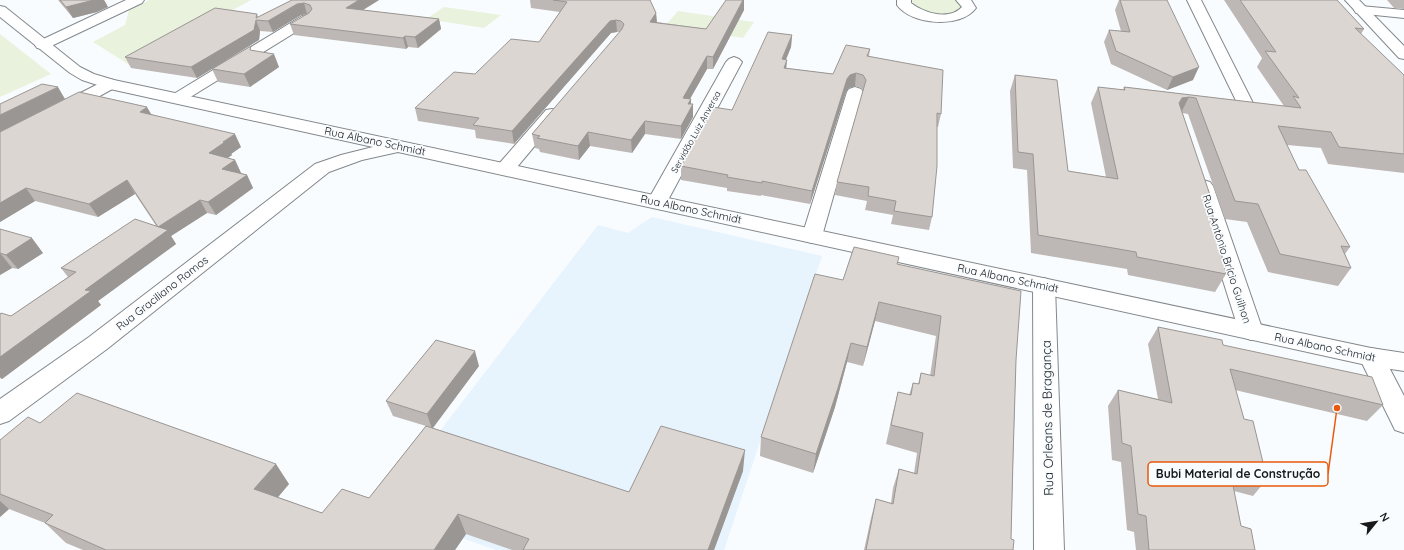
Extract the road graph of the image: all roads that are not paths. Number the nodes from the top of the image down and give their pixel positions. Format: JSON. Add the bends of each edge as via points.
{"nodes":[{"id":1,"x":137,"y":0,"type":"edge"},
{"id":2,"x":904,"y":0,"type":"edge"},
{"id":3,"x":964,"y":0,"type":"edge"},
{"id":4,"x":1194,"y":0,"type":"edge"},
{"id":5,"x":1356,"y":5,"type":"edge"},
{"id":6,"x":0,"y":10,"type":"edge"},
{"id":7,"x":1404,"y":14,"type":"edge"},
{"id":8,"x":307,"y":19,"type":"edge"},
{"id":9,"x":42,"y":45,"type":"junction"},
{"id":10,"x":1404,"y":55,"type":"edge"},
{"id":11,"x":734,"y":62,"type":"dead end"},
{"id":12,"x":110,"y":84,"type":"junction"},
{"id":13,"x":855,"y":92,"type":"dead end"},
{"id":14,"x":178,"y":98,"type":"junction"},
{"id":15,"x":561,"y":103,"type":"edge"},
{"id":16,"x":1249,"y":111,"type":"edge"},
{"id":17,"x":48,"y":116,"type":"edge"},
{"id":18,"x":319,"y":129,"type":"junction"},
{"id":19,"x":404,"y":147,"type":"junction"},
{"id":20,"x":322,"y":168,"type":"junction"},
{"id":21,"x":506,"y":169,"type":"junction"},
{"id":22,"x":1198,"y":172,"type":"edge"},
{"id":23,"x":657,"y":202,"type":"junction"},
{"id":24,"x":812,"y":236,"type":"junction"},
{"id":25,"x":1044,"y":286,"type":"junction"},
{"id":26,"x":1251,"y":332,"type":"junction"},
{"id":27,"x":1371,"y":357,"type":"junction"},
{"id":28,"x":1404,"y":362,"type":"edge"},
{"id":29,"x":0,"y":413,"type":"edge"},
{"id":30,"x":1404,"y":422,"type":"edge"},
{"id":31,"x":1049,"y":550,"type":"edge"}],
"edges":[{"from":1,"to":9,"type":"street"},
{"from":2,"to":3,"type":"street","via":[[904,5],[910,10],[940,18],[967,12],[970,8]]},
{"from":4,"to":16,"type":"street"},
{"from":5,"to":7,"type":"street"},
{"from":5,"to":10,"type":"street"},
{"from":6,"to":9,"type":"street","name":"Rua Albano Schmidt"},
{"from":8,"to":14,"type":"street"},
{"from":9,"to":12,"type":"street","name":"Rua Albano Schmidt","via":[[75,70]]},
{"from":11,"to":23,"type":"street","name":"Servidão Luiz Anversa"},
{"from":12,"to":14,"type":"street","name":"Rua Albano Schmidt"},
{"from":12,"to":17,"type":"street"},
{"from":13,"to":24,"type":"street"},
{"from":14,"to":18,"type":"street","name":"Rua Albano Schmidt"},
{"from":15,"to":21,"type":"street"},
{"from":18,"to":19,"type":"street","name":"Rua Albano Schmidt"},
{"from":18,"to":20,"type":"street","name":"Rua Graciliano Ramos","via":[[330,140],[331,154]]},
{"from":19,"to":20,"type":"street","name":"Rua Graciliano Ramos","via":[[370,151]]},
{"from":19,"to":21,"type":"street","name":"Rua Albano Schmidt"},
{"from":20,"to":29,"type":"street","name":"Rua Graciliano Ramos","via":[[98,343]]},
{"from":21,"to":23,"type":"street","name":"Rua Albano Schmidt"},
{"from":22,"to":26,"type":"street","name":"Rua Antônio Brício Guilhon"},
{"from":23,"to":24,"type":"street","name":"Rua Albano Schmidt"},
{"from":24,"to":25,"type":"street","name":"Rua Albano Schmidt"},
{"from":25,"to":26,"type":"street","name":"Rua Albano Schmidt"},
{"from":25,"to":31,"type":"street","name":"Rua Orleans de Bragança"},
{"from":26,"to":27,"type":"street","name":"Rua Albano Schmidt"},
{"from":27,"to":28,"type":"street","name":"Rua Albano Schmidt"},
{"from":27,"to":30,"type":"street"}]}
